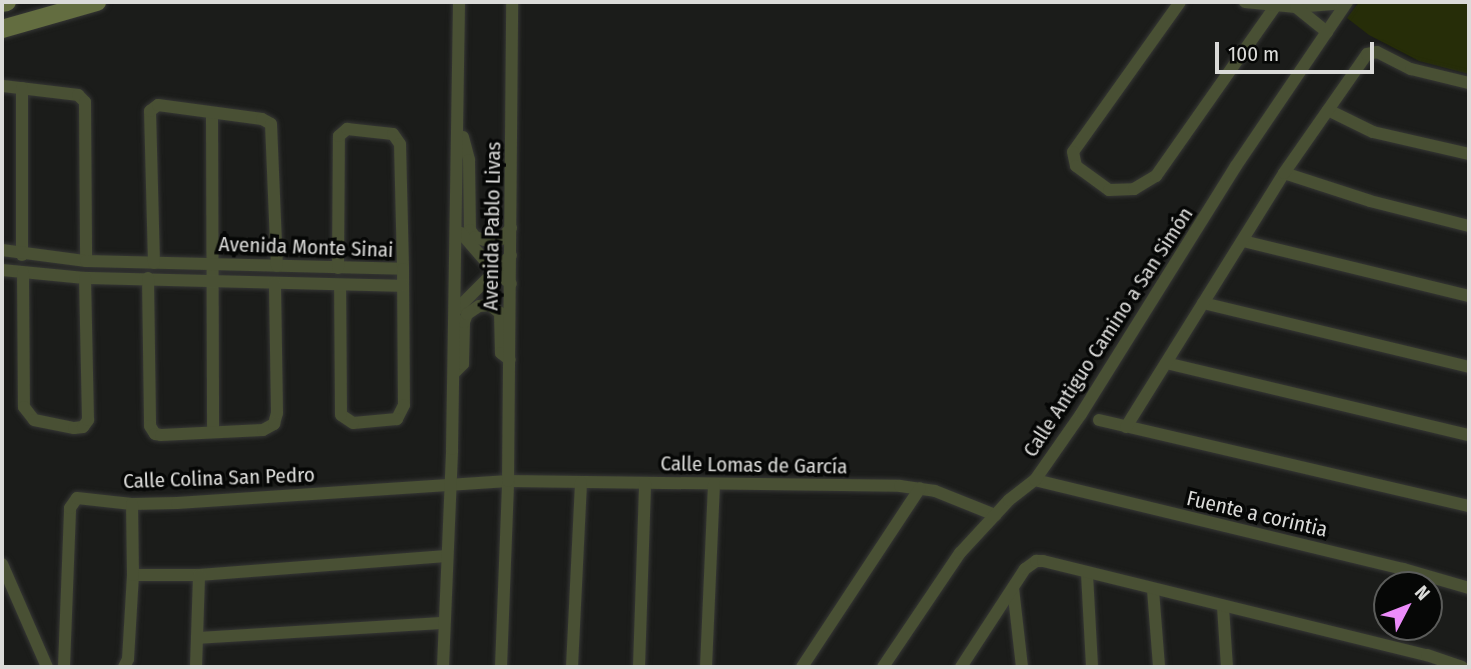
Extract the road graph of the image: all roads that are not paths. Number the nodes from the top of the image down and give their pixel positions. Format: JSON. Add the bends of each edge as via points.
{"nodes":[{"id":1,"x":97,"y":2,"type":"edge"},
{"id":2,"x":459,"y":2,"type":"edge"},
{"id":3,"x":512,"y":2,"type":"edge"},
{"id":4,"x":1180,"y":2,"type":"edge"},
{"id":5,"x":1245,"y":2,"type":"edge"},
{"id":6,"x":1346,"y":2,"type":"edge"},
{"id":7,"x":1276,"y":5,"type":"junction"},
{"id":8,"x":61,"y":7,"type":"edge"},
{"id":9,"x":1296,"y":7,"type":"junction"},
{"id":10,"x":2,"y":29,"type":"edge"},
{"id":11,"x":1327,"y":32,"type":"junction"},
{"id":12,"x":1469,"y":83,"type":"edge"},
{"id":13,"x":3,"y":86,"type":"edge"},
{"id":14,"x":22,"y":88,"type":"junction"},
{"id":15,"x":1328,"y":110,"type":"junction"},
{"id":16,"x":212,"y":115,"type":"junction"},
{"id":17,"x":458,"y":116,"type":"junction"},
{"id":18,"x":1469,"y":154,"type":"edge"},
{"id":19,"x":1284,"y":173,"type":"junction"},
{"id":20,"x":1469,"y":226,"type":"edge"},
{"id":21,"x":456,"y":228,"type":"junction"},
{"id":22,"x":511,"y":228,"type":"junction"},
{"id":23,"x":1243,"y":242,"type":"junction"},
{"id":24,"x":2,"y":250,"type":"edge"},
{"id":25,"x":22,"y":255,"type":"junction"},
{"id":26,"x":511,"y":255,"type":"junction"},
{"id":27,"x":86,"y":261,"type":"junction"},
{"id":28,"x":154,"y":263,"type":"junction"},
{"id":29,"x":212,"y":263,"type":"junction"},
{"id":30,"x":277,"y":266,"type":"junction"},
{"id":31,"x":338,"y":268,"type":"junction"},
{"id":32,"x":2,"y":270,"type":"edge"},
{"id":33,"x":403,"y":270,"type":"junction"},
{"id":34,"x":494,"y":271,"type":"junction"},
{"id":35,"x":23,"y":273,"type":"junction"},
{"id":36,"x":85,"y":278,"type":"junction"},
{"id":37,"x":148,"y":278,"type":"junction"},
{"id":38,"x":213,"y":281,"type":"junction"},
{"id":39,"x":275,"y":283,"type":"junction"},
{"id":40,"x":340,"y":285,"type":"junction"},
{"id":41,"x":511,"y":285,"type":"junction"},
{"id":42,"x":403,"y":286,"type":"junction"},
{"id":43,"x":1469,"y":296,"type":"edge"},
{"id":44,"x":1203,"y":303,"type":"junction"},
{"id":45,"x":455,"y":311,"type":"junction"},
{"id":46,"x":510,"y":360,"type":"junction"},
{"id":47,"x":1166,"y":363,"type":"junction"},
{"id":48,"x":1469,"y":366,"type":"edge"},
{"id":49,"x":454,"y":373,"type":"junction"},
{"id":50,"x":1099,"y":420,"type":"dead end"},
{"id":51,"x":1126,"y":427,"type":"junction"},
{"id":52,"x":213,"y":432,"type":"junction"},
{"id":53,"x":1469,"y":435,"type":"edge"},
{"id":54,"x":1035,"y":480,"type":"junction"},
{"id":55,"x":508,"y":481,"type":"junction"},
{"id":56,"x":580,"y":482,"type":"junction"},
{"id":57,"x":645,"y":483,"type":"junction"},
{"id":58,"x":451,"y":484,"type":"junction"},
{"id":59,"x":714,"y":484,"type":"junction"},
{"id":60,"x":920,"y":488,"type":"junction"},
{"id":61,"x":1469,"y":503,"type":"edge"},
{"id":62,"x":132,"y":504,"type":"junction"},
{"id":63,"x":995,"y":514,"type":"junction"},
{"id":64,"x":446,"y":556,"type":"junction"},
{"id":65,"x":2,"y":564,"type":"edge"},
{"id":66,"x":1087,"y":574,"type":"junction"},
{"id":67,"x":133,"y":575,"type":"junction"},
{"id":68,"x":199,"y":575,"type":"junction"},
{"id":69,"x":1013,"y":588,"type":"junction"},
{"id":70,"x":1469,"y":588,"type":"edge"},
{"id":71,"x":1153,"y":590,"type":"junction"},
{"id":72,"x":1223,"y":607,"type":"junction"},
{"id":73,"x":444,"y":623,"type":"junction"},
{"id":74,"x":197,"y":638,"type":"junction"},
{"id":75,"x":1427,"y":661,"type":"edge"},
{"id":76,"x":804,"y":663,"type":"edge"},
{"id":77,"x":47,"y":667,"type":"edge"},
{"id":78,"x":64,"y":667,"type":"edge"},
{"id":79,"x":124,"y":667,"type":"edge"},
{"id":80,"x":196,"y":667,"type":"edge"},
{"id":81,"x":443,"y":667,"type":"edge"},
{"id":82,"x":501,"y":667,"type":"edge"},
{"id":83,"x":572,"y":667,"type":"edge"},
{"id":84,"x":639,"y":667,"type":"edge"},
{"id":85,"x":706,"y":667,"type":"edge"},
{"id":86,"x":819,"y":667,"type":"edge"},
{"id":87,"x":883,"y":667,"type":"edge"},
{"id":88,"x":961,"y":667,"type":"edge"},
{"id":89,"x":1021,"y":667,"type":"edge"},
{"id":90,"x":1092,"y":667,"type":"edge"},
{"id":91,"x":1159,"y":667,"type":"edge"},
{"id":92,"x":1227,"y":667,"type":"edge"},
{"id":93,"x":1462,"y":667,"type":"edge"}],
"edges":[{"from":1,"to":8,"type":"main road"},
{"from":2,"to":17,"type":"street","name":"Avenida Pablo Livas"},
{"from":3,"to":22,"type":"street","name":"Avenida Pablo Livas"},
{"from":4,"to":7,"type":"street","via":[[1075,149],[1076,166],[1109,190],[1134,189],[1156,176]]},
{"from":5,"to":7,"type":"street"},
{"from":6,"to":9,"type":"street"},
{"from":6,"to":11,"type":"street","name":"Calle Antiguo Camino a San Simón"},
{"from":7,"to":9,"type":"street"},
{"from":8,"to":10,"type":"main road"},
{"from":9,"to":11,"type":"street"},
{"from":11,"to":54,"type":"street","name":"Calle Antiguo Camino a San Simón"},
{"from":12,"to":15,"type":"street","via":[[1411,69],[1377,52],[1367,54]]},
{"from":13,"to":14,"type":"street"},
{"from":14,"to":25,"type":"street"},
{"from":14,"to":27,"type":"street","via":[[78,95],[85,102]]},
{"from":15,"to":18,"type":"street","via":[[1373,132]]},
{"from":15,"to":19,"type":"street"},
{"from":16,"to":28,"type":"street","via":[[159,105],[150,111]]},
{"from":16,"to":29,"type":"street"},
{"from":16,"to":30,"type":"street","via":[[262,119],[273,127]]},
{"from":17,"to":21,"type":"street","name":"Avenida Pablo Livas"},
{"from":17,"to":22,"type":"street","via":[[469,160],[470,230],[480,240],[494,240],[507,236]]},
{"from":19,"to":20,"type":"street"},
{"from":19,"to":23,"type":"street"},
{"from":21,"to":34,"type":"street"},
{"from":21,"to":45,"type":"street","name":"Avenida Pablo Livas"},
{"from":22,"to":26,"type":"street","name":"Avenida Pablo Livas"},
{"from":23,"to":43,"type":"street"},
{"from":23,"to":44,"type":"street"},
{"from":24,"to":25,"type":"street","name":"Avenida Monte Sinai"},
{"from":25,"to":27,"type":"street","name":"Avenida Monte Sinai"},
{"from":26,"to":34,"type":"street"},
{"from":26,"to":41,"type":"street","name":"Avenida Pablo Livas"},
{"from":27,"to":28,"type":"street","name":"Avenida Monte Sinai"},
{"from":28,"to":29,"type":"street","name":"Avenida Monte Sinai"},
{"from":29,"to":30,"type":"street","name":"Avenida Monte Sinai"},
{"from":29,"to":38,"type":"street"},
{"from":30,"to":31,"type":"street","name":"Avenida Monte Sinai"},
{"from":31,"to":33,"type":"street","name":"Avenida Monte Sinai"},
{"from":31,"to":33,"type":"street","via":[[339,136],[347,129],[388,133],[399,140]]},
{"from":32,"to":35,"type":"street","name":"Avenida Monte Sinai"},
{"from":33,"to":42,"type":"street","name":"Avenida Monte Sinai"},
{"from":34,"to":41,"type":"street"},
{"from":34,"to":45,"type":"street"},
{"from":35,"to":36,"type":"street","name":"Avenida Monte Sinai"},
{"from":35,"to":36,"type":"street","via":[[24,407],[34,419],[74,428],[83,427],[88,420]]},
{"from":36,"to":37,"type":"street","name":"Avenida Monte Sinai"},
{"from":37,"to":38,"type":"street","name":"Avenida Monte Sinai"},
{"from":37,"to":52,"type":"street","via":[[152,431],[160,435]]},
{"from":38,"to":39,"type":"street","name":"Avenida Monte Sinai"},
{"from":38,"to":52,"type":"street"},
{"from":39,"to":40,"type":"street","name":"Avenida Monte Sinai"},
{"from":39,"to":52,"type":"street","via":[[276,419],[263,430]]},
{"from":40,"to":42,"type":"street","name":"Avenida Monte Sinai"},
{"from":40,"to":42,"type":"street","via":[[340,408],[344,419],[354,423],[391,421],[403,411]]},
{"from":41,"to":46,"type":"street","name":"Avenida Pablo Livas"},
{"from":44,"to":47,"type":"street"},
{"from":44,"to":48,"type":"street"},
{"from":45,"to":49,"type":"street","name":"Avenida Pablo Livas"},
{"from":46,"to":49,"type":"street","via":[[501,352],[500,313],[490,305],[479,306],[464,322],[463,364]]},
{"from":46,"to":55,"type":"street","name":"Avenida Pablo Livas"},
{"from":47,"to":51,"type":"street"},
{"from":47,"to":53,"type":"street"},
{"from":49,"to":58,"type":"street","name":"Avenida Pablo Livas"},
{"from":50,"to":51,"type":"street"},
{"from":51,"to":61,"type":"street"},
{"from":54,"to":63,"type":"street","name":"Calle Antiguo Camino a San Simón"},
{"from":54,"to":70,"type":"street","name":"Fuente a corintia"},
{"from":55,"to":56,"type":"street","name":"Calle Lomas de García"},
{"from":55,"to":58,"type":"street","name":"Calle Colina San Pedro"},
{"from":55,"to":82,"type":"street"},
{"from":56,"to":57,"type":"street","name":"Calle Lomas de García"},
{"from":56,"to":83,"type":"street"},
{"from":57,"to":59,"type":"street","name":"Calle Lomas de García"},
{"from":57,"to":84,"type":"street"},
{"from":58,"to":62,"type":"street","name":"Calle Colina San Pedro"},
{"from":58,"to":64,"type":"street"},
{"from":59,"to":60,"type":"street","name":"Calle Lomas de García"},
{"from":59,"to":85,"type":"street"},
{"from":60,"to":63,"type":"street","name":"Calle Lomas de García"},
{"from":60,"to":76,"type":"street"},
{"from":62,"to":67,"type":"street"},
{"from":62,"to":78,"type":"street","name":"Calle Colina San Pedro","via":[[83,498],[71,504]]},
{"from":63,"to":87,"type":"street","name":"Calle Antiguo Camino a San Simón","via":[[960,553]]},
{"from":64,"to":68,"type":"street"},
{"from":64,"to":73,"type":"street"},
{"from":65,"to":77,"type":"street"},
{"from":66,"to":69,"type":"street","via":[[1043,561],[1031,564]]},
{"from":66,"to":71,"type":"street"},
{"from":66,"to":90,"type":"street"},
{"from":67,"to":68,"type":"street"},
{"from":67,"to":79,"type":"street"},
{"from":68,"to":74,"type":"street"},
{"from":69,"to":88,"type":"street"},
{"from":69,"to":89,"type":"street"},
{"from":71,"to":72,"type":"street"},
{"from":71,"to":91,"type":"street"},
{"from":72,"to":75,"type":"street"},
{"from":72,"to":92,"type":"street"},
{"from":73,"to":74,"type":"street"},
{"from":73,"to":81,"type":"street"},
{"from":74,"to":80,"type":"street"},
{"from":75,"to":93,"type":"street"},
{"from":76,"to":86,"type":"street"}]}
